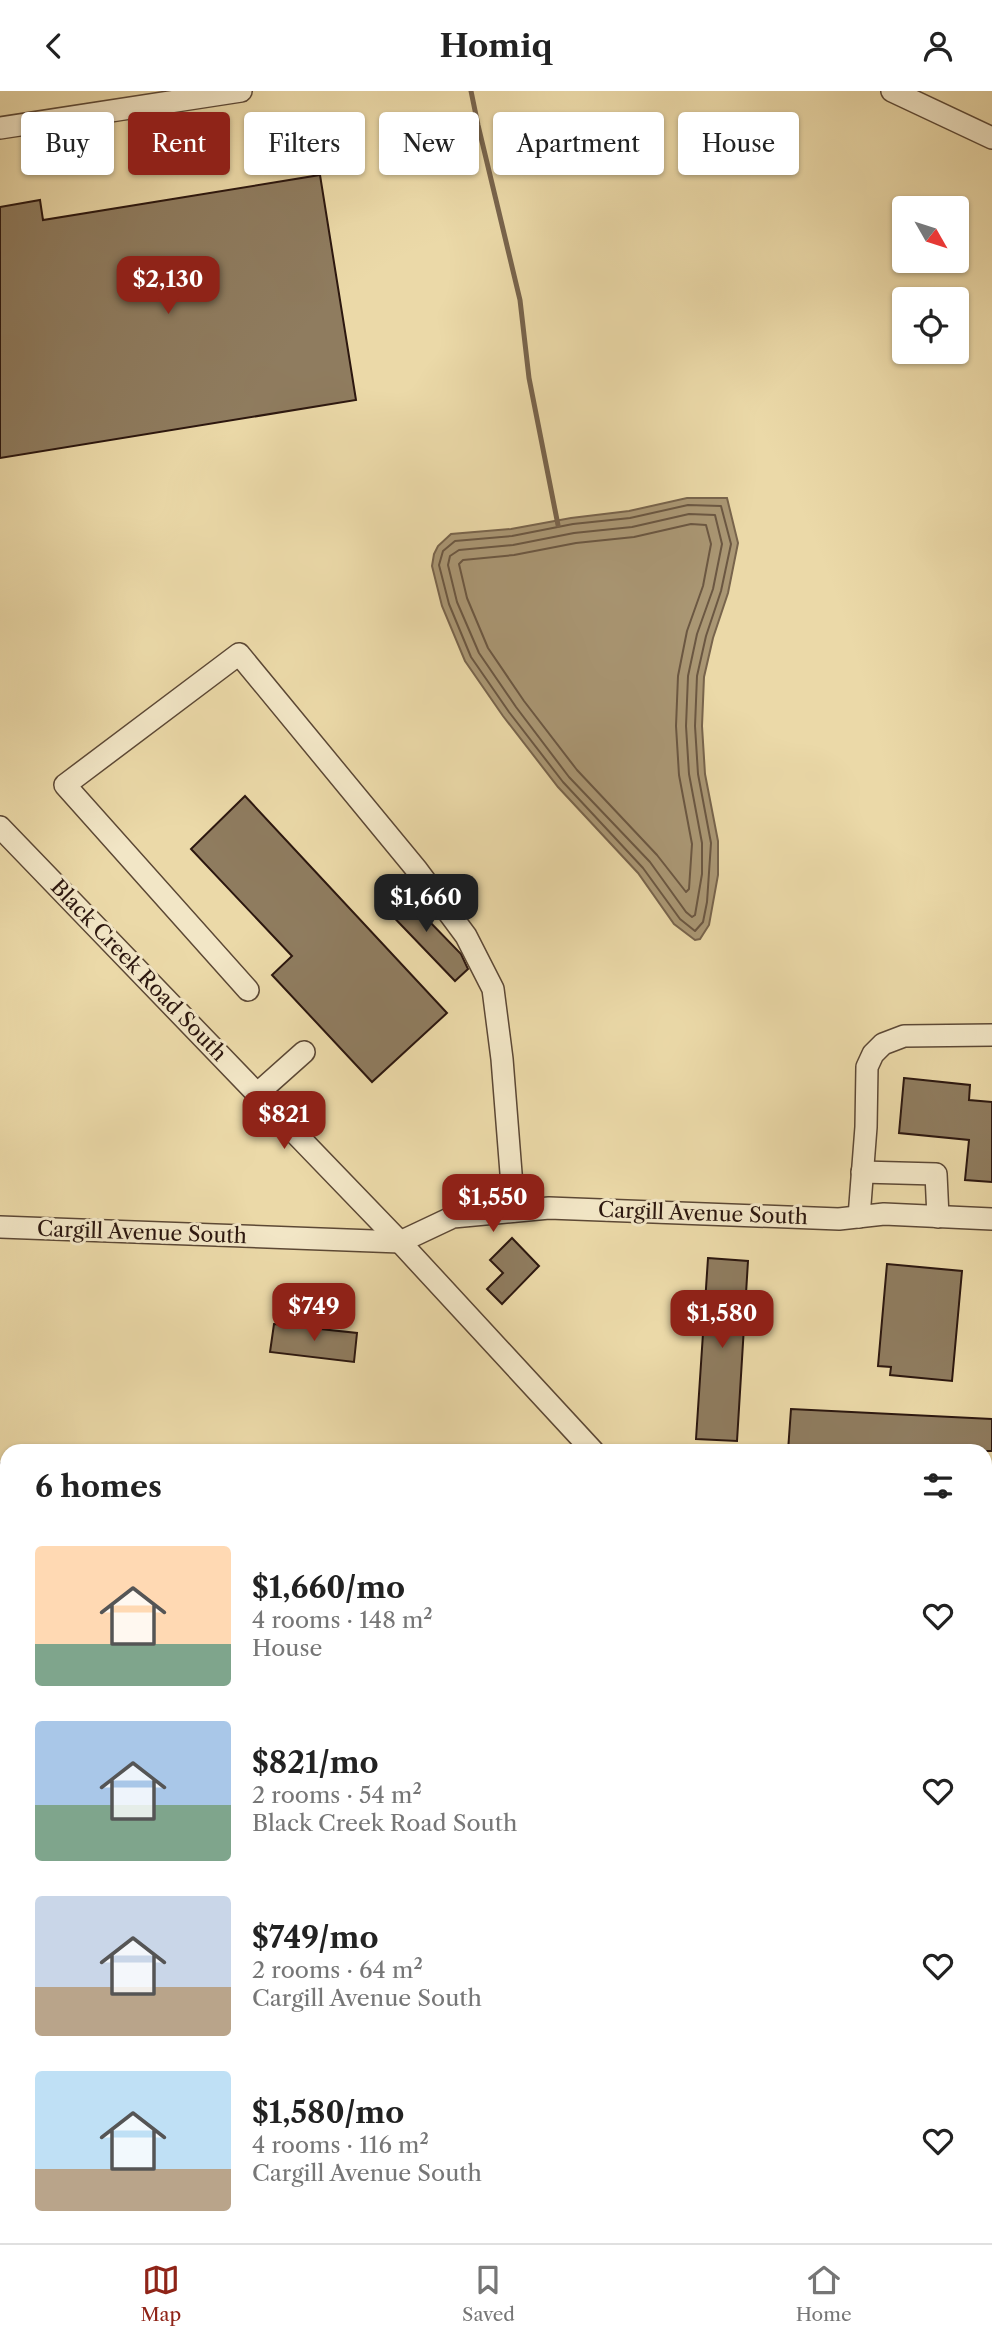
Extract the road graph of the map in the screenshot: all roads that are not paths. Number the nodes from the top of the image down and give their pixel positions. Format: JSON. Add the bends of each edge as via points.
{"nodes":[{"id":1,"x":242,"y":91,"type":"edge"},
{"id":2,"x":892,"y":91,"type":"edge"},
{"id":3,"x":0,"y":128,"type":"edge"},
{"id":4,"x":992,"y":138,"type":"edge"},
{"id":5,"x":0,"y":827,"type":"edge"},
{"id":6,"x":248,"y":990,"type":"dead end"},
{"id":7,"x":992,"y":1035,"type":"edge"},
{"id":8,"x":304,"y":1052,"type":"dead end"},
{"id":9,"x":258,"y":1093,"type":"junction"},
{"id":10,"x":862,"y":1172,"type":"junction"},
{"id":11,"x":514,"y":1211,"type":"junction"},
{"id":12,"x":859,"y":1217,"type":"junction"},
{"id":13,"x":937,"y":1217,"type":"junction"},
{"id":14,"x":992,"y":1219,"type":"edge"},
{"id":15,"x":0,"y":1227,"type":"edge"},
{"id":16,"x":400,"y":1242,"type":"junction"},
{"id":17,"x":587,"y":1444,"type":"edge"}],
"edges":[{"from":1,"to":3,"type":"street"},
{"from":2,"to":4,"type":"street"},
{"from":5,"to":9,"type":"street","name":"Black Creek Road South"},
{"from":6,"to":11,"type":"street","via":[[65,785],[239,654],[417,870],[466,936],[493,989]]},
{"from":7,"to":10,"type":"street","via":[[904,1036],[883,1044],[873,1054],[867,1067]]},
{"from":8,"to":9,"type":"street"},
{"from":9,"to":16,"type":"street","name":"Black Creek Road South"},
{"from":10,"to":12,"type":"street"},
{"from":10,"to":13,"type":"street","via":[[936,1174]]},
{"from":11,"to":12,"type":"street","name":"Cargill Avenue South","via":[[548,1208]]},
{"from":11,"to":16,"type":"street","name":"Cargill Avenue South","via":[[453,1217]]},
{"from":12,"to":13,"type":"street","name":"Cargill Avenue South"},
{"from":13,"to":14,"type":"street","name":"Cargill Avenue South"},
{"from":15,"to":16,"type":"street","name":"Cargill Avenue South"},
{"from":16,"to":17,"type":"street","name":"Black Creek Road South"}]}
